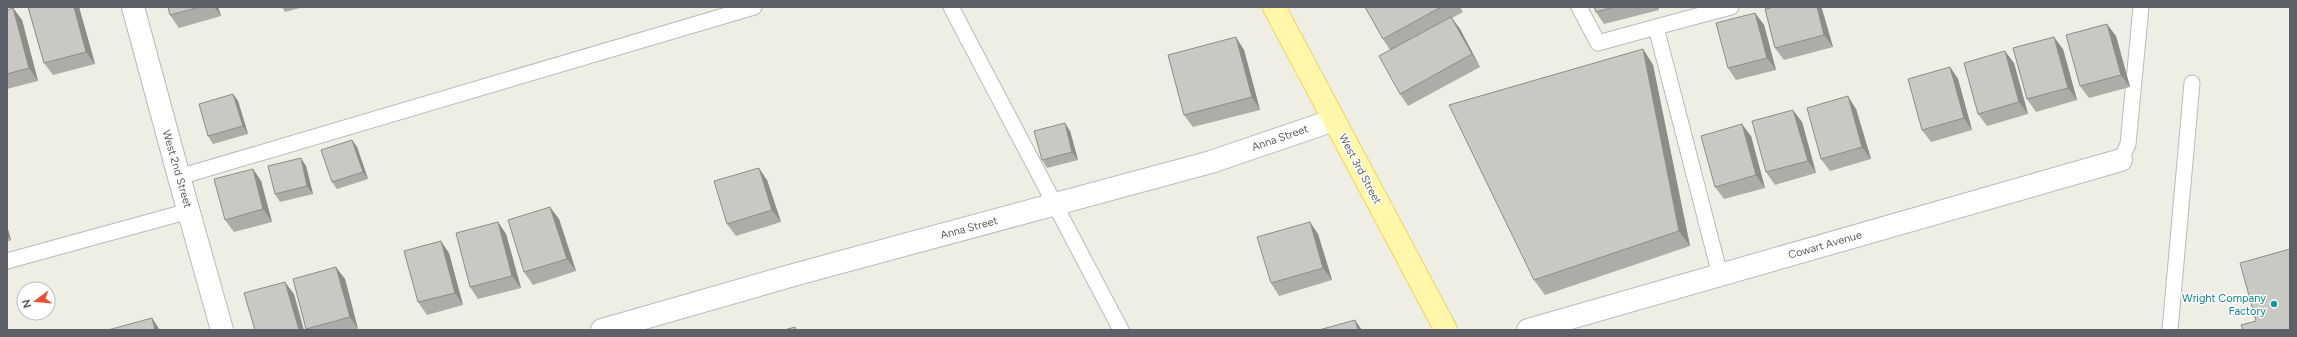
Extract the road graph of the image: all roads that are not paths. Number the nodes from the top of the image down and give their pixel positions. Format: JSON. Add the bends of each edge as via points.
{"nodes":[{"id":1,"x":133,"y":7,"type":"edge"},
{"id":2,"x":754,"y":7,"type":"edge"},
{"id":3,"x":951,"y":7,"type":"edge"},
{"id":4,"x":1274,"y":7,"type":"edge"},
{"id":5,"x":1579,"y":7,"type":"edge"},
{"id":6,"x":1731,"y":7,"type":"edge"},
{"id":7,"x":2141,"y":7,"type":"edge"},
{"id":8,"x":1656,"y":27,"type":"junction"},
{"id":9,"x":2192,"y":83,"type":"dead end"},
{"id":10,"x":1334,"y":120,"type":"junction"},
{"id":11,"x":2121,"y":160,"type":"joint"},
{"id":12,"x":179,"y":178,"type":"junction"},
{"id":13,"x":1055,"y":204,"type":"junction"},
{"id":14,"x":189,"y":211,"type":"junction"},
{"id":15,"x":7,"y":261,"type":"edge"},
{"id":16,"x":1720,"y":275,"type":"junction"},
{"id":17,"x":222,"y":330,"type":"edge"},
{"id":18,"x":602,"y":330,"type":"edge"},
{"id":19,"x":1121,"y":330,"type":"edge"},
{"id":20,"x":1446,"y":330,"type":"edge"},
{"id":21,"x":1528,"y":330,"type":"edge"},
{"id":22,"x":2170,"y":330,"type":"edge"}],
"edges":[{"from":1,"to":12,"type":"street","name":"West 2nd Street"},
{"from":2,"to":12,"type":"lane"},
{"from":3,"to":13,"type":"lane"},
{"from":4,"to":10,"type":"main road","name":"West 3rd Street"},
{"from":5,"to":8,"type":"lane","via":[[1598,44]]},
{"from":6,"to":8,"type":"lane"},
{"from":7,"to":11,"type":"lane","via":[[2128,144]]},
{"from":8,"to":16,"type":"lane"},
{"from":9,"to":22,"type":"lane"},
{"from":10,"to":13,"type":"street","name":"Anna Street","via":[[1211,162]]},
{"from":10,"to":20,"type":"main road","name":"West 3rd Street"},
{"from":11,"to":16,"type":"street","name":"Cowart Avenue"},
{"from":12,"to":14,"type":"street","name":"West 2nd Street"},
{"from":13,"to":18,"type":"street","name":"Anna Street"},
{"from":13,"to":19,"type":"lane"},
{"from":14,"to":15,"type":"lane"},
{"from":14,"to":17,"type":"street","name":"West 2nd Street"},
{"from":16,"to":21,"type":"street","name":"Cowart Avenue"}]}
